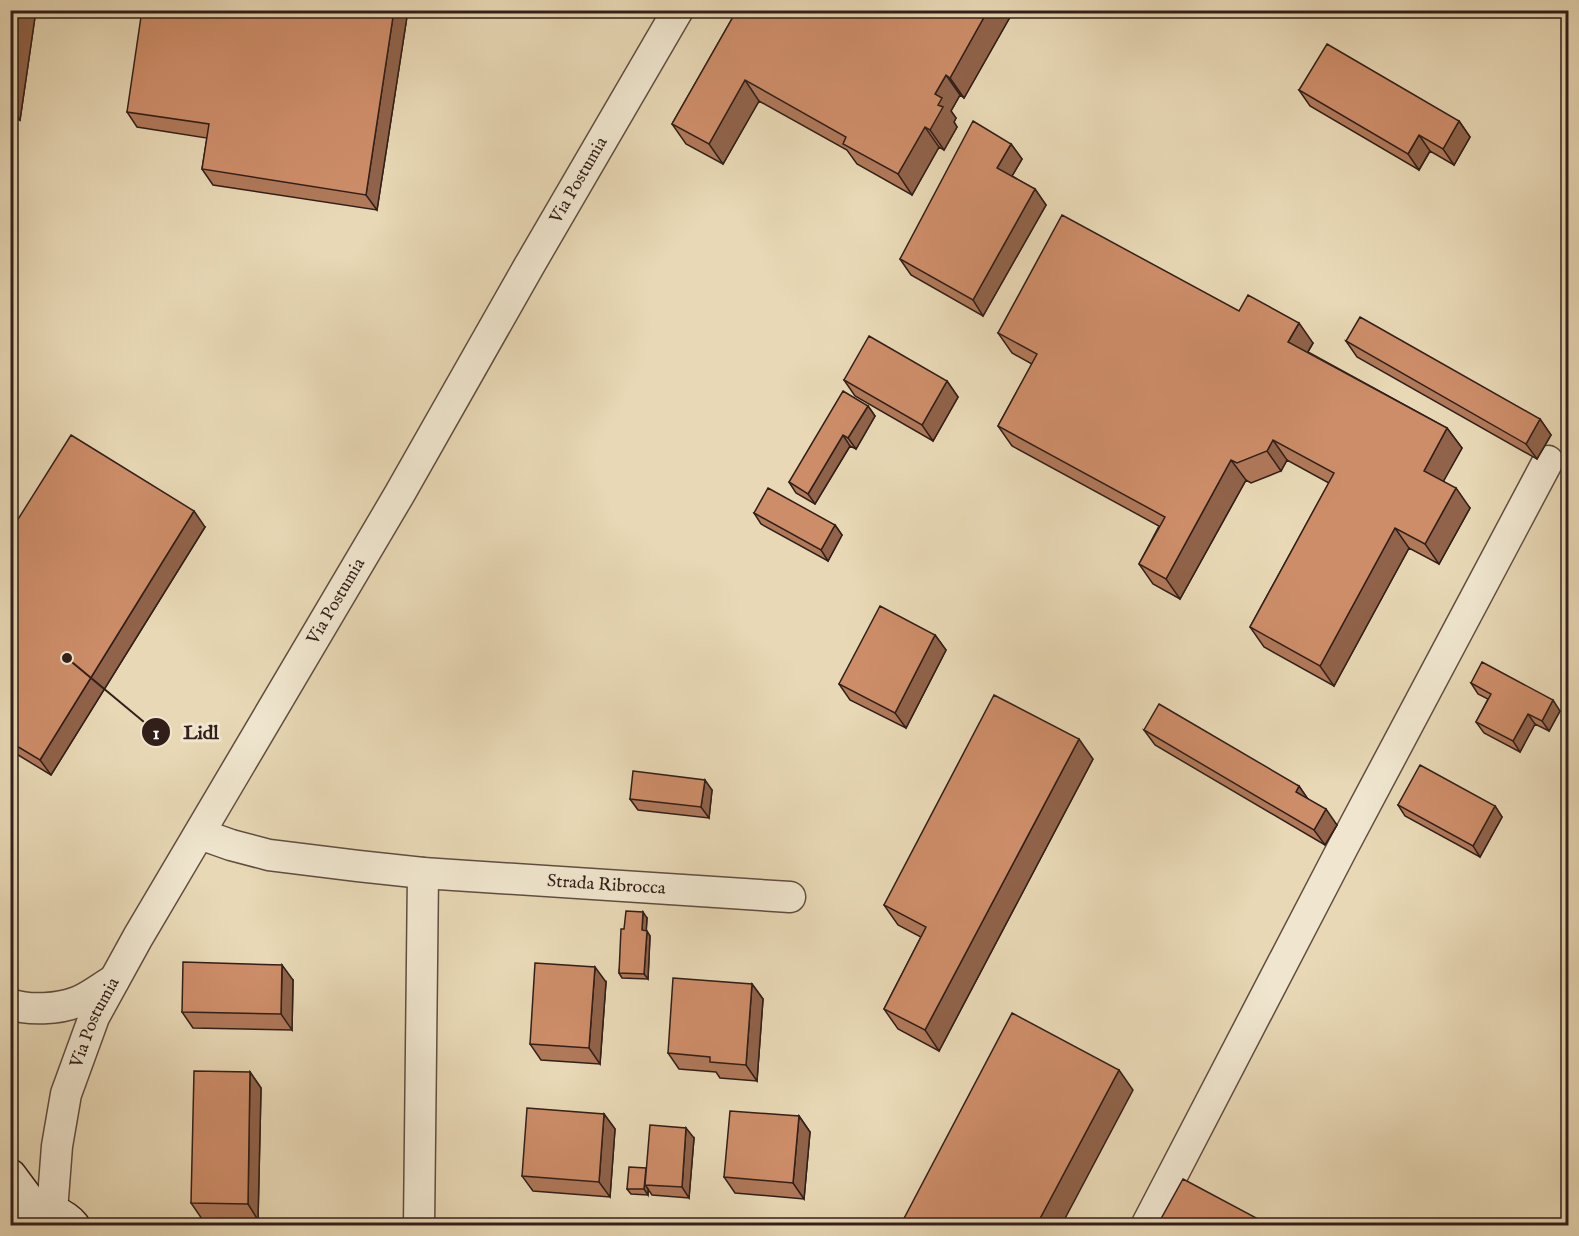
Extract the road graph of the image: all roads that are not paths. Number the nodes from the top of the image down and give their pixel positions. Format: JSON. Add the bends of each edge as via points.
{"nodes":[{"id":1,"x":678,"y":10,"type":"edge"},
{"id":2,"x":1548,"y":462,"type":"dead end"},
{"id":3,"x":200,"y":834,"type":"junction"},
{"id":4,"x":423,"y":873,"type":"junction"},
{"id":5,"x":790,"y":897,"type":"dead end"},
{"id":6,"x":114,"y":980,"type":"junction"},
{"id":7,"x":10,"y":1004,"type":"edge"},
{"id":8,"x":10,"y":1176,"type":"edge"},
{"id":9,"x":42,"y":1213,"type":"edge"},
{"id":10,"x":419,"y":1226,"type":"edge"},
{"id":11,"x":1146,"y":1226,"type":"edge"}],
"edges":[{"from":1,"to":3,"type":"street","name":"Via Postumia"},
{"from":2,"to":11,"type":"street"},
{"from":3,"to":4,"type":"street","name":"Strada Ribrocca","via":[[269,855]]},
{"from":3,"to":6,"type":"street","name":"Via Postumia"},
{"from":4,"to":5,"type":"street","name":"Strada Ribrocca"},
{"from":4,"to":10,"type":"street"},
{"from":6,"to":7,"type":"street","via":[[77,1002],[49,1009]]},
{"from":6,"to":9,"type":"street","name":"Via Postumia","via":[[94,1017],[66,1094]]},
{"from":8,"to":9,"type":"main road"}]}
